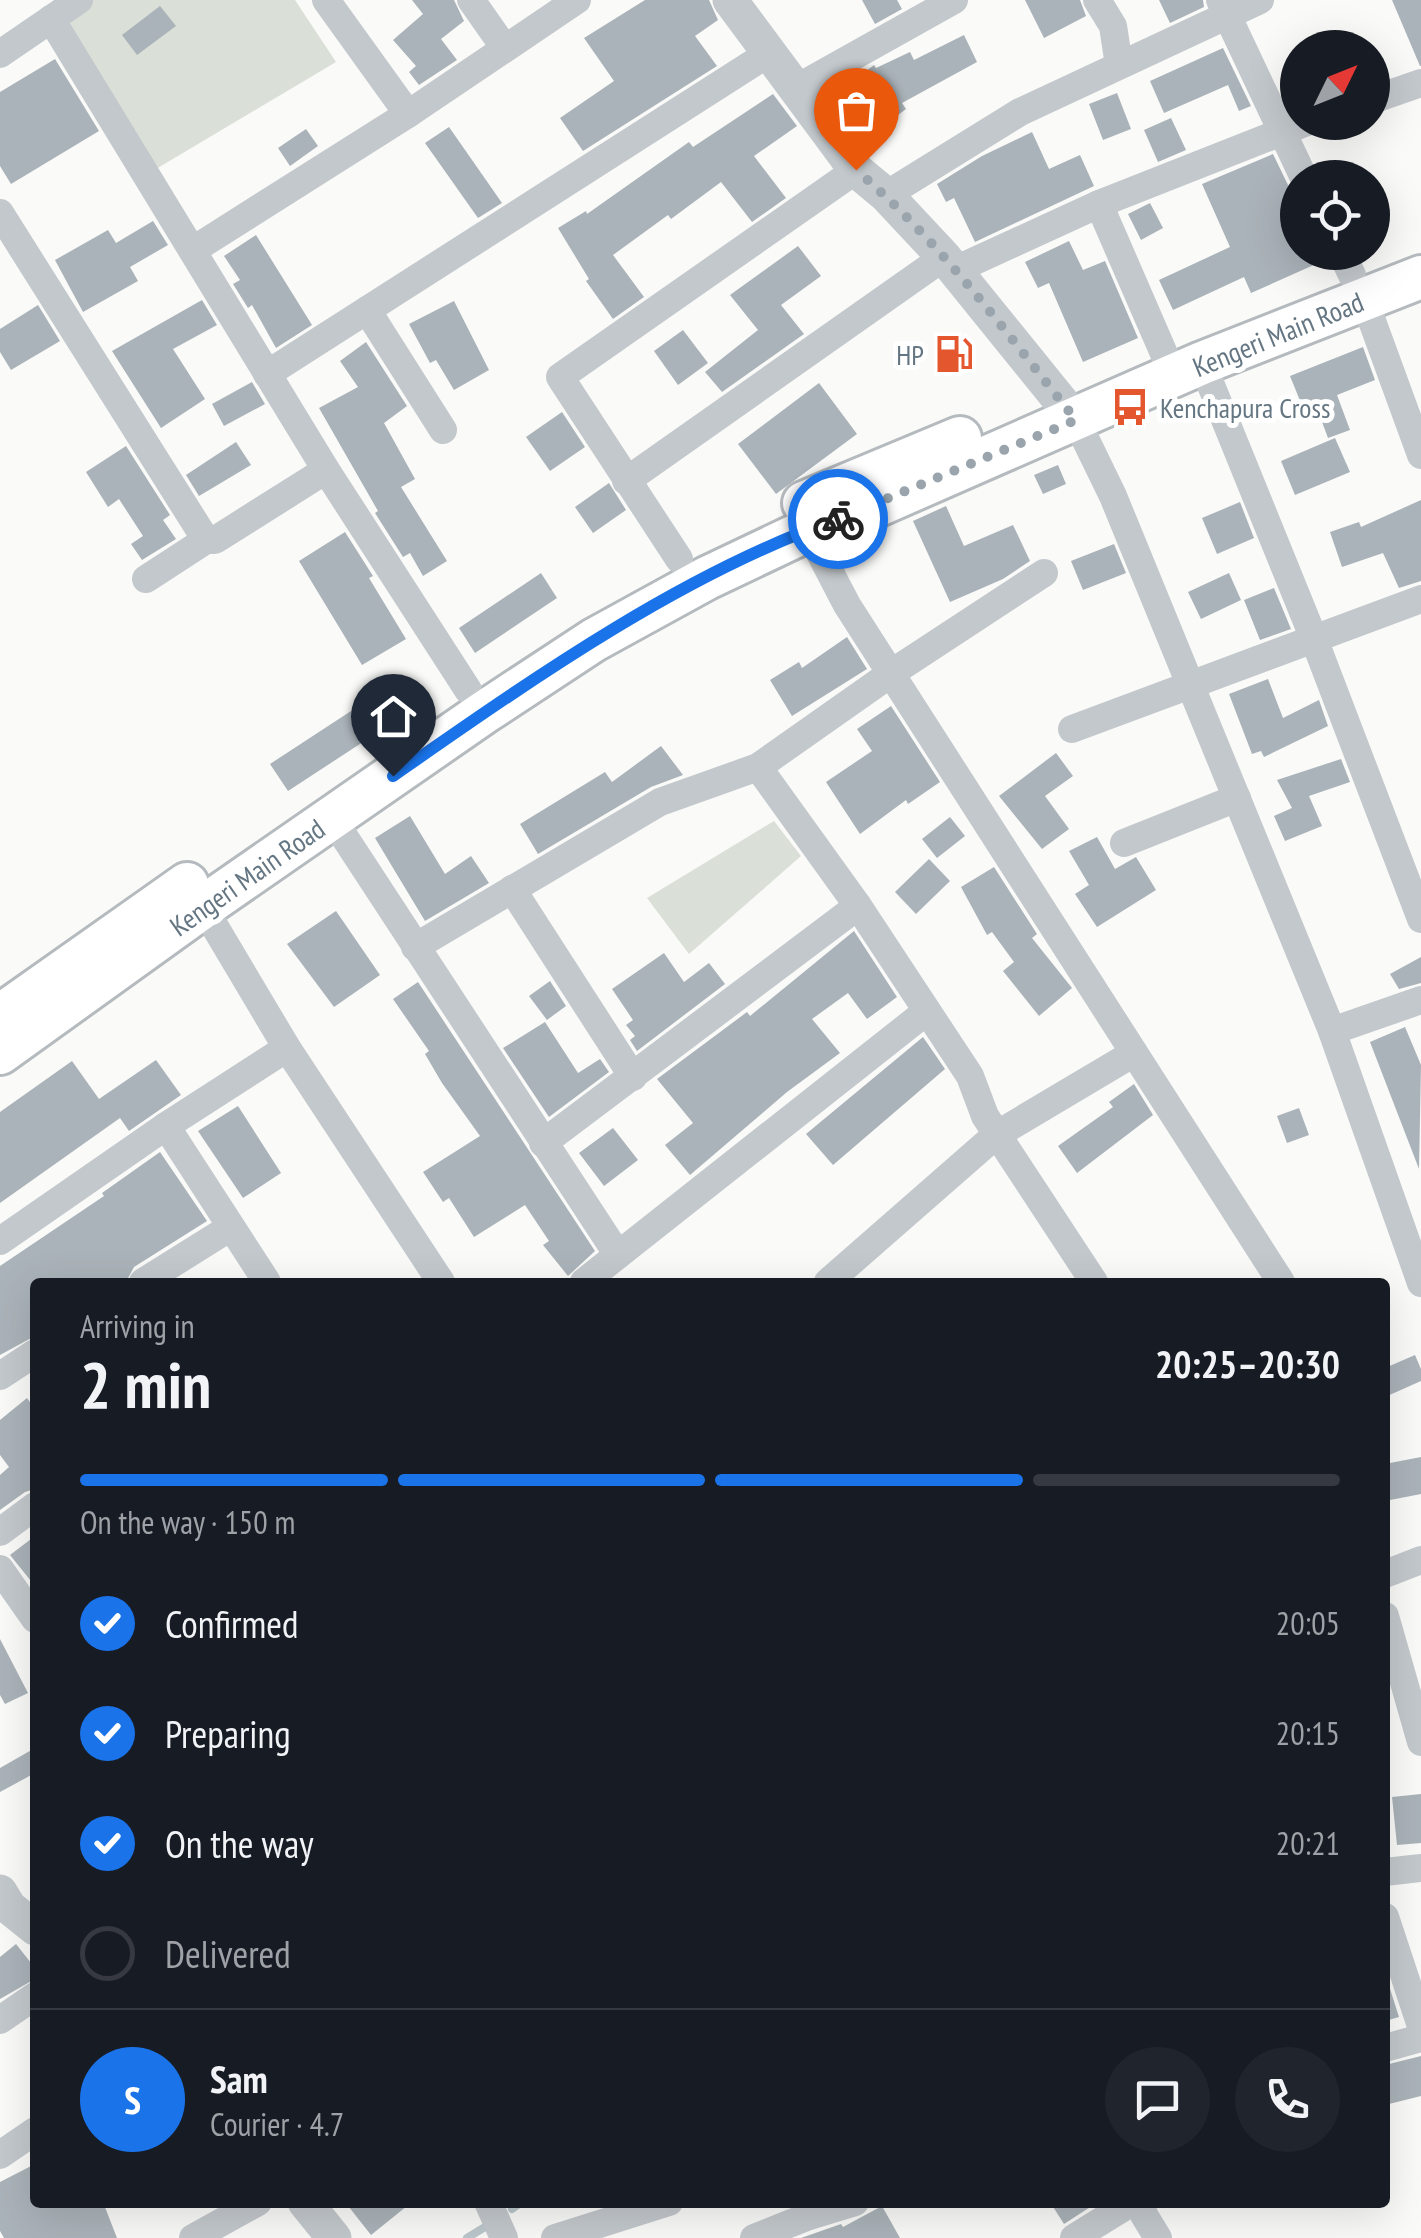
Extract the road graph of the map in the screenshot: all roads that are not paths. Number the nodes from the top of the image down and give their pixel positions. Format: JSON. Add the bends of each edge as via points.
{"nodes":[{"id":1,"x":79,"y":0,"type":"edge"},
{"id":2,"x":326,"y":0,"type":"edge"},
{"id":3,"x":471,"y":0,"type":"edge"},
{"id":4,"x":577,"y":0,"type":"edge"},
{"id":5,"x":730,"y":0,"type":"edge"},
{"id":6,"x":954,"y":0,"type":"edge"},
{"id":7,"x":1097,"y":0,"type":"edge"},
{"id":8,"x":1260,"y":0,"type":"edge"},
{"id":9,"x":1223,"y":7,"type":"edge"},
{"id":10,"x":51,"y":20,"type":"junction"},
{"id":11,"x":504,"y":48,"type":"junction"},
{"id":12,"x":768,"y":53,"type":"junction"},
{"id":13,"x":0,"y":54,"type":"edge"},
{"id":14,"x":1119,"y":65,"type":"junction"},
{"id":15,"x":1421,"y":84,"type":"edge"},
{"id":16,"x":795,"y":89,"type":"junction"},
{"id":17,"x":1390,"y":94,"type":"edge"},
{"id":18,"x":1280,"y":103,"type":"edge"},
{"id":19,"x":408,"y":114,"type":"junction"},
{"id":20,"x":1280,"y":133,"type":"edge"},
{"id":21,"x":856,"y":170,"type":"junction"},
{"id":22,"x":886,"y":195,"type":"junction"},
{"id":23,"x":1099,"y":204,"type":"junction"},
{"id":24,"x":0,"y":213,"type":"edge"},
{"id":25,"x":1421,"y":248,"type":"edge"},
{"id":26,"x":193,"y":250,"type":"junction"},
{"id":27,"x":949,"y":263,"type":"junction"},
{"id":28,"x":1352,"y":276,"type":"edge"},
{"id":29,"x":1421,"y":278,"type":"edge"},
{"id":30,"x":368,"y":310,"type":"junction"},
{"id":31,"x":1183,"y":360,"type":"junction"},
{"id":32,"x":268,"y":374,"type":"junction"},
{"id":33,"x":1067,"y":409,"type":"junction"},
{"id":34,"x":443,"y":430,"type":"dead end"},
{"id":35,"x":1421,"y":455,"type":"edge"},
{"id":36,"x":326,"y":470,"type":"junction"},
{"id":37,"x":626,"y":480,"type":"junction"},
{"id":38,"x":808,"y":530,"type":"junction"},
{"id":39,"x":206,"y":540,"type":"junction"},
{"id":40,"x":679,"y":560,"type":"junction"},
{"id":41,"x":1044,"y":573,"type":"dead end"},
{"id":42,"x":146,"y":579,"type":"dead end"},
{"id":43,"x":1421,"y":599,"type":"edge"},
{"id":44,"x":1314,"y":640,"type":"junction"},
{"id":45,"x":892,"y":672,"type":"junction"},
{"id":46,"x":1190,"y":683,"type":"junction"},
{"id":47,"x":468,"y":690,"type":"junction"},
{"id":48,"x":1072,"y":729,"type":"dead end"},
{"id":49,"x":758,"y":767,"type":"junction"},
{"id":50,"x":1238,"y":798,"type":"junction"},
{"id":51,"x":332,"y":818,"type":"junction"},
{"id":52,"x":1124,"y":842,"type":"dead end"},
{"id":53,"x":512,"y":889,"type":"junction"},
{"id":54,"x":195,"y":895,"type":"junction"},
{"id":55,"x":858,"y":906,"type":"junction"},
{"id":56,"x":1421,"y":920,"type":"edge"},
{"id":57,"x":415,"y":947,"type":"junction"},
{"id":58,"x":1421,"y":1000,"type":"edge"},
{"id":59,"x":927,"y":1010,"type":"junction"},
{"id":60,"x":0,"y":1016,"type":"edge"},
{"id":61,"x":1332,"y":1031,"type":"junction"},
{"id":62,"x":287,"y":1048,"type":"junction"},
{"id":63,"x":0,"y":1053,"type":"edge"},
{"id":64,"x":1134,"y":1053,"type":"junction"},
{"id":65,"x":633,"y":1076,"type":"junction"},
{"id":66,"x":166,"y":1126,"type":"junction"},
{"id":67,"x":996,"y":1135,"type":"junction"},
{"id":68,"x":543,"y":1142,"type":"junction"},
{"id":69,"x":231,"y":1227,"type":"junction"},
{"id":70,"x":0,"y":1241,"type":"edge"},
{"id":71,"x":618,"y":1254,"type":"junction"},
{"id":72,"x":1420,"y":1272,"type":"edge"},
{"id":73,"x":149,"y":1278,"type":"edge"},
{"id":74,"x":263,"y":1278,"type":"edge"},
{"id":75,"x":438,"y":1278,"type":"edge"},
{"id":76,"x":589,"y":1278,"type":"edge"},
{"id":77,"x":833,"y":1278,"type":"edge"},
{"id":78,"x":1091,"y":1278,"type":"edge"},
{"id":79,"x":1278,"y":1278,"type":"edge"},
{"id":80,"x":30,"y":1356,"type":"edge"},
{"id":81,"x":0,"y":1376,"type":"edge"},
{"id":82,"x":30,"y":1510,"type":"edge"},
{"id":83,"x":0,"y":1532,"type":"edge"},
{"id":84,"x":1421,"y":1560,"type":"edge"},
{"id":85,"x":0,"y":1568,"type":"edge"},
{"id":86,"x":1390,"y":1572,"type":"edge"},
{"id":87,"x":30,"y":1612,"type":"edge"},
{"id":88,"x":1390,"y":1634,"type":"edge"},
{"id":89,"x":1421,"y":1742,"type":"edge"},
{"id":90,"x":1421,"y":1868,"type":"edge"},
{"id":91,"x":1390,"y":1871,"type":"edge"},
{"id":92,"x":1390,"y":1932,"type":"edge"},
{"id":93,"x":30,"y":1999,"type":"edge"},
{"id":94,"x":0,"y":2020,"type":"edge"},
{"id":95,"x":1421,"y":2026,"type":"edge"},
{"id":96,"x":1421,"y":2038,"type":"edge"},
{"id":97,"x":1390,"y":2047,"type":"edge"},
{"id":98,"x":30,"y":2134,"type":"edge"},
{"id":99,"x":0,"y":2155,"type":"edge"},
{"id":100,"x":247,"y":2208,"type":"edge"},
{"id":101,"x":310,"y":2208,"type":"edge"},
{"id":102,"x":491,"y":2208,"type":"edge"},
{"id":103,"x":650,"y":2208,"type":"edge"},
{"id":104,"x":835,"y":2208,"type":"edge"},
{"id":105,"x":1122,"y":2208,"type":"edge"},
{"id":106,"x":1143,"y":2208,"type":"edge"},
{"id":107,"x":193,"y":2238,"type":"edge"},
{"id":108,"x":334,"y":2238,"type":"edge"},
{"id":109,"x":504,"y":2238,"type":"edge"},
{"id":110,"x":555,"y":2238,"type":"edge"},
{"id":111,"x":754,"y":2238,"type":"edge"},
{"id":112,"x":1074,"y":2238,"type":"edge"},
{"id":113,"x":1158,"y":2238,"type":"edge"}],
"edges":[{"from":1,"to":10,"type":"street"},
{"from":2,"to":19,"type":"street"},
{"from":3,"to":11,"type":"street"},
{"from":4,"to":11,"type":"street"},
{"from":5,"to":12,"type":"street"},
{"from":6,"to":16,"type":"street"},
{"from":7,"to":14,"type":"street","via":[[1114,26]]},
{"from":8,"to":9,"type":"street"},
{"from":9,"to":14,"type":"street"},
{"from":9,"to":18,"type":"street"},
{"from":10,"to":13,"type":"street"},
{"from":10,"to":26,"type":"street"},
{"from":11,"to":19,"type":"street"},
{"from":12,"to":16,"type":"street"},
{"from":12,"to":30,"type":"street"},
{"from":14,"to":22,"type":"street","via":[[1020,112]]},
{"from":15,"to":17,"type":"street"},
{"from":16,"to":21,"type":"street"},
{"from":19,"to":26,"type":"street"},
{"from":20,"to":23,"type":"street"},
{"from":21,"to":22,"type":"street"},
{"from":21,"to":37,"type":"street","via":[[560,377]]},
{"from":22,"to":27,"type":"street"},
{"from":23,"to":27,"type":"street"},
{"from":23,"to":31,"type":"street"},
{"from":24,"to":39,"type":"street"},
{"from":25,"to":28,"type":"main road","name":"Kengeri Main Road"},
{"from":26,"to":32,"type":"street"},
{"from":27,"to":33,"type":"street"},
{"from":27,"to":37,"type":"street"},
{"from":28,"to":29,"type":"main road","name":"Kengeri Main Road"},
{"from":28,"to":31,"type":"main road","name":"Kengeri Main Road"},
{"from":28,"to":35,"type":"street"},
{"from":30,"to":32,"type":"street"},
{"from":30,"to":34,"type":"street"},
{"from":31,"to":33,"type":"main road","name":"Kengeri Main Road"},
{"from":31,"to":44,"type":"street"},
{"from":32,"to":36,"type":"street"},
{"from":33,"to":38,"type":"main road","name":"Kengeri Main Road","via":[[868,509]]},
{"from":33,"to":40,"type":"main road","name":"Kengeri Main Road","via":[[772,517]]},
{"from":33,"to":46,"type":"street","via":[[1113,496]]},
{"from":36,"to":39,"type":"street"},
{"from":36,"to":47,"type":"street"},
{"from":37,"to":40,"type":"street"},
{"from":38,"to":45,"type":"street"},
{"from":38,"to":51,"type":"main road","name":"Kengeri Main Road","via":[[594,640]]},
{"from":39,"to":42,"type":"street"},
{"from":40,"to":47,"type":"main road","name":"Kengeri Main Road"},
{"from":41,"to":45,"type":"street"},
{"from":43,"to":44,"type":"street"},
{"from":44,"to":46,"type":"street"},
{"from":44,"to":56,"type":"street"},
{"from":45,"to":49,"type":"street"},
{"from":45,"to":64,"type":"street"},
{"from":46,"to":48,"type":"street"},
{"from":46,"to":50,"type":"street"},
{"from":47,"to":54,"type":"main road","name":"Kengeri Main Road"},
{"from":49,"to":53,"type":"street","via":[[660,802]]},
{"from":49,"to":55,"type":"street"},
{"from":50,"to":52,"type":"street"},
{"from":50,"to":61,"type":"street"},
{"from":51,"to":54,"type":"main road","name":"Kengeri Main Road"},
{"from":51,"to":57,"type":"street"},
{"from":53,"to":57,"type":"street"},
{"from":53,"to":65,"type":"street"},
{"from":54,"to":60,"type":"main road","name":"Kengeri Main Road"},
{"from":54,"to":62,"type":"street"},
{"from":54,"to":63,"type":"main road","name":"Kengeri Main Road"},
{"from":55,"to":59,"type":"street"},
{"from":55,"to":65,"type":"street"},
{"from":57,"to":68,"type":"street"},
{"from":58,"to":61,"type":"street"},
{"from":59,"to":67,"type":"street","via":[[970,1076]]},
{"from":59,"to":71,"type":"street"},
{"from":61,"to":72,"type":"street"},
{"from":62,"to":66,"type":"street"},
{"from":62,"to":75,"type":"street"},
{"from":64,"to":67,"type":"street"},
{"from":64,"to":79,"type":"street"},
{"from":65,"to":68,"type":"street"},
{"from":66,"to":69,"type":"street"},
{"from":66,"to":70,"type":"street"},
{"from":67,"to":77,"type":"street"},
{"from":67,"to":78,"type":"street"},
{"from":68,"to":71,"type":"street"},
{"from":69,"to":73,"type":"street"},
{"from":69,"to":74,"type":"street"},
{"from":71,"to":76,"type":"street"},
{"from":80,"to":81,"type":"street"},
{"from":82,"to":83,"type":"street"},
{"from":84,"to":86,"type":"street"},
{"from":85,"to":87,"type":"street"},
{"from":88,"to":89,"type":"street"},
{"from":90,"to":91,"type":"street"},
{"from":92,"to":95,"type":"street"},
{"from":93,"to":94,"type":"street"},
{"from":96,"to":97,"type":"street"},
{"from":98,"to":99,"type":"street"},
{"from":100,"to":107,"type":"street"},
{"from":101,"to":108,"type":"street"},
{"from":102,"to":109,"type":"street"},
{"from":103,"to":110,"type":"street"},
{"from":104,"to":111,"type":"street"},
{"from":105,"to":112,"type":"street"},
{"from":106,"to":113,"type":"street"}]}
